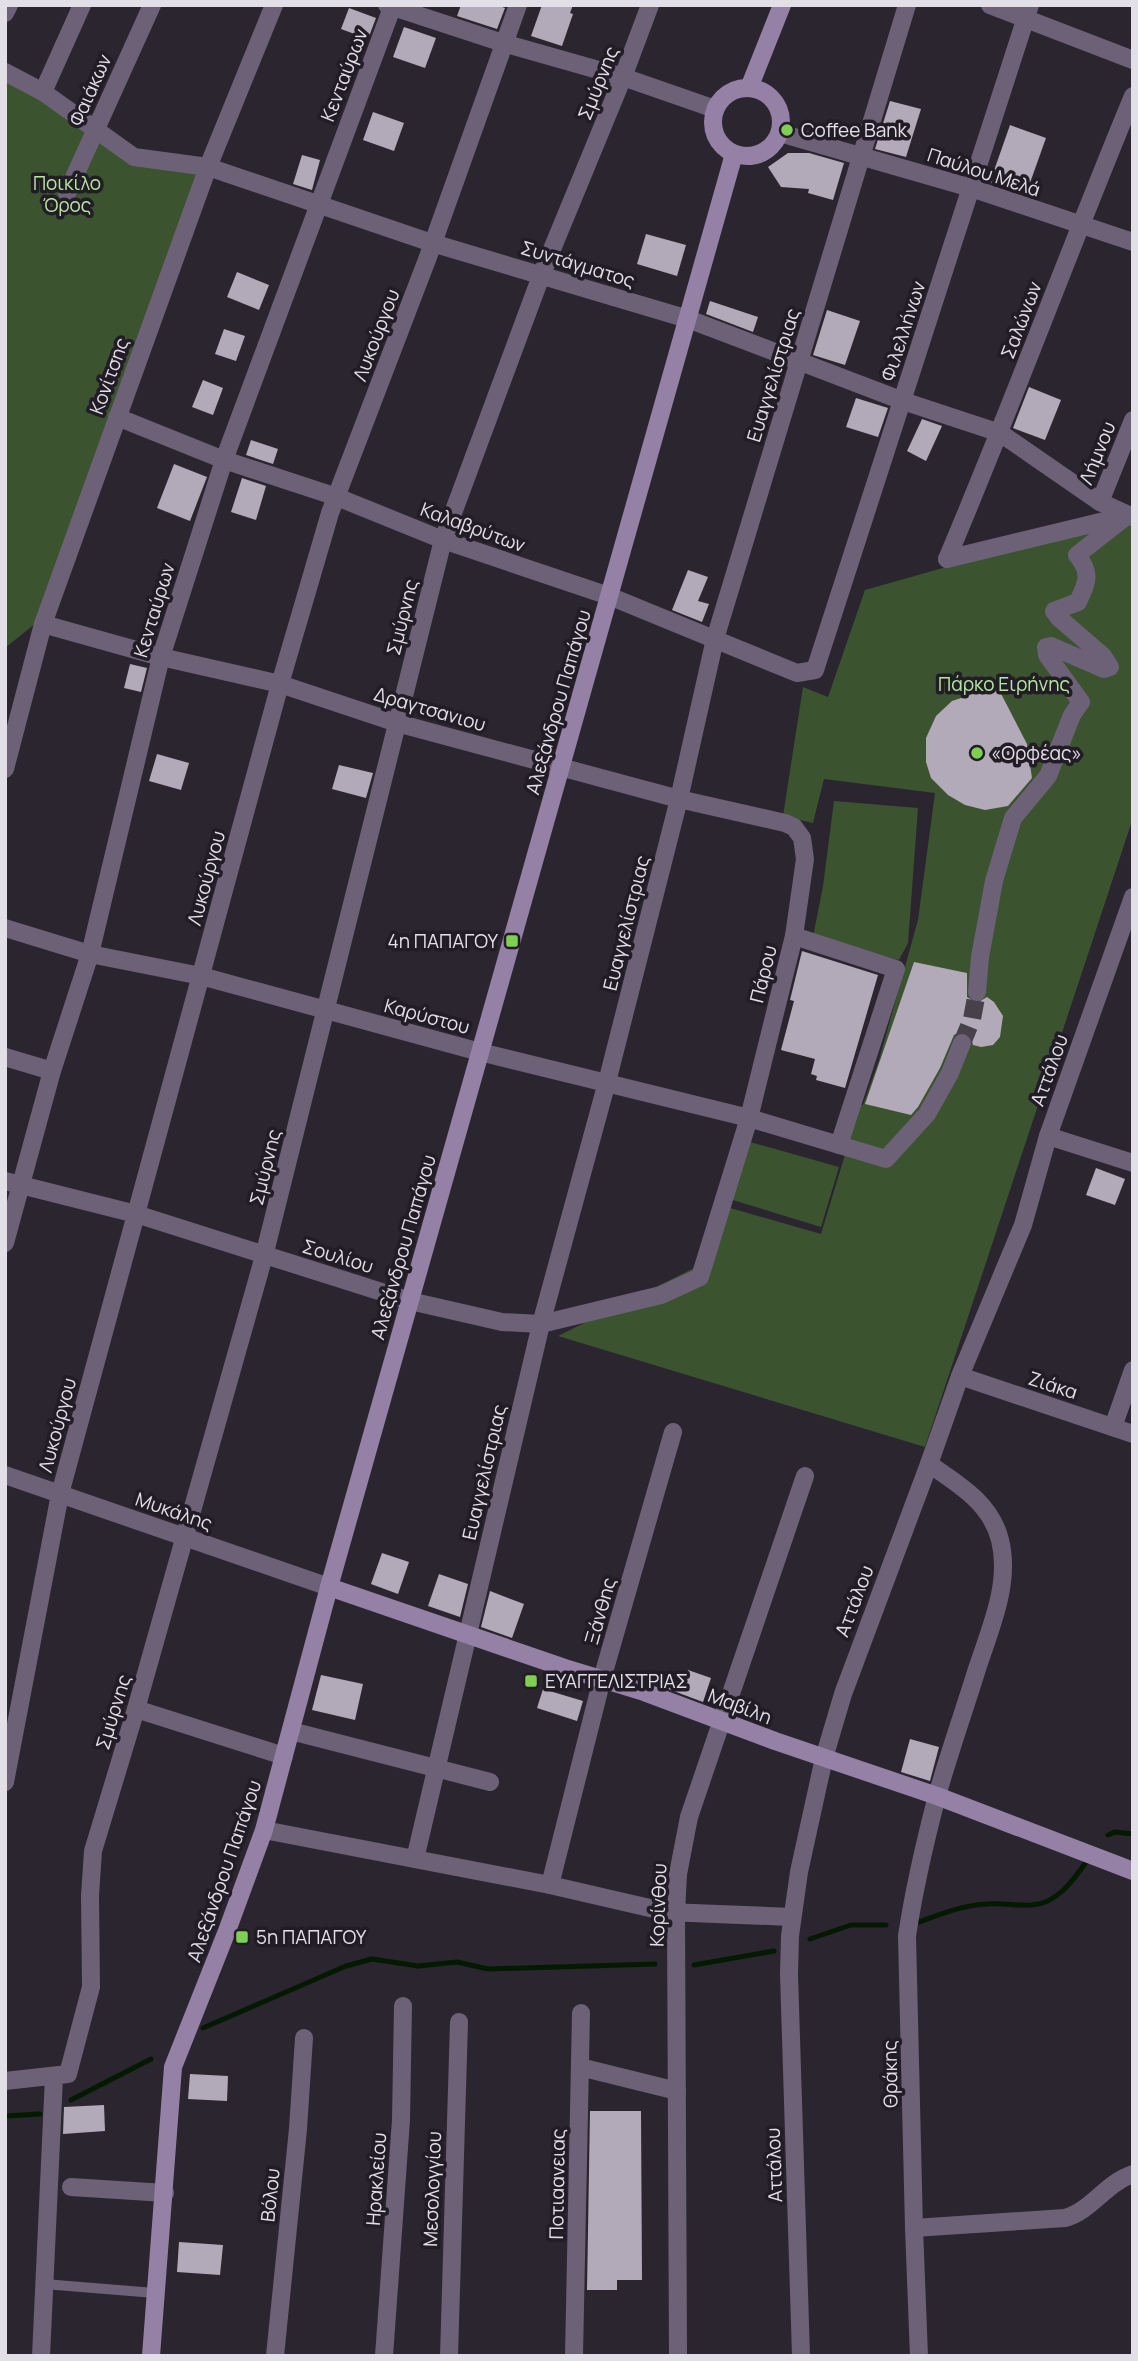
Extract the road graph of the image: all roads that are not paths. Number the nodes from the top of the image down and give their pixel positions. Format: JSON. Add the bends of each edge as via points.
{"nodes":[{"id":1,"x":9,"y":5,"type":"edge"},
{"id":2,"x":82,"y":5,"type":"edge"},
{"id":3,"x":152,"y":5,"type":"edge"},
{"id":4,"x":274,"y":5,"type":"edge"},
{"id":5,"x":518,"y":5,"type":"edge"},
{"id":6,"x":650,"y":5,"type":"edge"},
{"id":7,"x":782,"y":5,"type":"edge"},
{"id":8,"x":907,"y":5,"type":"edge"},
{"id":9,"x":990,"y":5,"type":"edge"},
{"id":10,"x":391,"y":6,"type":"edge"},
{"id":11,"x":1028,"y":12,"type":"edge"},
{"id":12,"x":5,"y":13,"type":"edge"},
{"id":13,"x":503,"y":43,"type":"junction"},
{"id":14,"x":1133,"y":60,"type":"edge"},
{"id":15,"x":5,"y":72,"type":"edge"},
{"id":16,"x":623,"y":77,"type":"junction"},
{"id":17,"x":749,"y":88,"type":"junction"},
{"id":18,"x":43,"y":92,"type":"junction"},
{"id":19,"x":1133,"y":96,"type":"edge"},
{"id":20,"x":715,"y":109,"type":"junction"},
{"id":21,"x":96,"y":129,"type":"junction"},
{"id":22,"x":780,"y":133,"type":"junction"},
{"id":23,"x":734,"y":154,"type":"junction"},
{"id":24,"x":861,"y":155,"type":"junction"},
{"id":25,"x":208,"y":167,"type":"junction"},
{"id":26,"x":971,"y":188,"type":"junction"},
{"id":27,"x":67,"y":193,"type":"dead end"},
{"id":28,"x":318,"y":202,"type":"junction"},
{"id":29,"x":1079,"y":226,"type":"junction"},
{"id":30,"x":1133,"y":242,"type":"edge"},
{"id":31,"x":432,"y":243,"type":"junction"},
{"id":32,"x":541,"y":276,"type":"junction"},
{"id":33,"x":688,"y":319,"type":"junction"},
{"id":34,"x":800,"y":360,"type":"junction"},
{"id":35,"x":903,"y":401,"type":"junction"},
{"id":36,"x":117,"y":417,"type":"junction"},
{"id":37,"x":1133,"y":420,"type":"edge"},
{"id":38,"x":1000,"y":433,"type":"junction"},
{"id":39,"x":224,"y":460,"type":"junction"},
{"id":40,"x":337,"y":497,"type":"junction"},
{"id":41,"x":1100,"y":502,"type":"junction"},
{"id":42,"x":1130,"y":516,"type":"edge"},
{"id":43,"x":443,"y":540,"type":"junction"},
{"id":44,"x":609,"y":596,"type":"junction"},
{"id":45,"x":43,"y":624,"type":"junction"},
{"id":46,"x":715,"y":639,"type":"junction"},
{"id":47,"x":161,"y":657,"type":"junction"},
{"id":48,"x":815,"y":670,"type":"joint"},
{"id":49,"x":280,"y":684,"type":"junction"},
{"id":50,"x":397,"y":723,"type":"junction"},
{"id":51,"x":561,"y":766,"type":"junction"},
{"id":52,"x":5,"y":769,"type":"edge"},
{"id":53,"x":679,"y":799,"type":"junction"},
{"id":54,"x":802,"y":838,"type":"joint"},
{"id":55,"x":1132,"y":899,"type":"edge"},
{"id":56,"x":5,"y":928,"type":"edge"},
{"id":57,"x":794,"y":936,"type":"junction"},
{"id":58,"x":90,"y":954,"type":"junction"},
{"id":59,"x":201,"y":976,"type":"junction"},
{"id":60,"x":977,"y":992,"type":"tunnel mouth"},
{"id":61,"x":325,"y":1011,"type":"junction"},
{"id":62,"x":962,"y":1043,"type":"tunnel mouth"},
{"id":63,"x":480,"y":1052,"type":"junction"},
{"id":64,"x":5,"y":1057,"type":"edge"},
{"id":65,"x":52,"y":1071,"type":"junction"},
{"id":66,"x":607,"y":1082,"type":"junction"},
{"id":67,"x":749,"y":1118,"type":"junction"},
{"id":68,"x":1048,"y":1136,"type":"junction"},
{"id":69,"x":839,"y":1145,"type":"junction"},
{"id":70,"x":1133,"y":1163,"type":"edge"},
{"id":71,"x":13,"y":1184,"type":"edge"},
{"id":72,"x":136,"y":1214,"type":"junction"},
{"id":73,"x":5,"y":1243,"type":"edge"},
{"id":74,"x":264,"y":1256,"type":"junction"},
{"id":75,"x":410,"y":1301,"type":"junction"},
{"id":76,"x":541,"y":1324,"type":"junction"},
{"id":77,"x":1133,"y":1370,"type":"edge"},
{"id":78,"x":960,"y":1376,"type":"junction"},
{"id":79,"x":1113,"y":1427,"type":"junction"},
{"id":80,"x":673,"y":1432,"type":"dead end"},
{"id":81,"x":1133,"y":1434,"type":"edge"},
{"id":82,"x":929,"y":1464,"type":"junction"},
{"id":83,"x":5,"y":1475,"type":"edge"},
{"id":84,"x":806,"y":1476,"type":"dead end"},
{"id":85,"x":60,"y":1494,"type":"junction"},
{"id":86,"x":186,"y":1538,"type":"junction"},
{"id":87,"x":329,"y":1587,"type":"junction"},
{"id":88,"x":467,"y":1634,"type":"junction"},
{"id":89,"x":602,"y":1679,"type":"junction"},
{"id":90,"x":136,"y":1709,"type":"junction"},
{"id":91,"x":721,"y":1722,"type":"junction"},
{"id":92,"x":291,"y":1731,"type":"junction"},
{"id":93,"x":284,"y":1756,"type":"junction"},
{"id":94,"x":824,"y":1758,"type":"junction"},
{"id":95,"x":8,"y":1760,"type":"edge"},
{"id":96,"x":436,"y":1769,"type":"junction"},
{"id":97,"x":5,"y":1782,"type":"edge"},
{"id":98,"x":490,"y":1782,"type":"dead end"},
{"id":99,"x":937,"y":1796,"type":"junction"},
{"id":100,"x":264,"y":1830,"type":"junction"},
{"id":101,"x":415,"y":1859,"type":"junction"},
{"id":102,"x":1133,"y":1871,"type":"edge"},
{"id":103,"x":550,"y":1885,"type":"junction"},
{"id":104,"x":676,"y":1913,"type":"junction"},
{"id":105,"x":792,"y":1917,"type":"junction"},
{"id":106,"x":402,"y":2006,"type":"dead end"},
{"id":107,"x":581,"y":2012,"type":"dead end"},
{"id":108,"x":458,"y":2022,"type":"dead end"},
{"id":109,"x":304,"y":2038,"type":"dead end"},
{"id":110,"x":580,"y":2067,"type":"junction"},
{"id":111,"x":54,"y":2077,"type":"junction"},
{"id":112,"x":5,"y":2081,"type":"edge"},
{"id":113,"x":677,"y":2091,"type":"junction"},
{"id":114,"x":1133,"y":2174,"type":"edge"},
{"id":115,"x":71,"y":2187,"type":"dead end"},
{"id":116,"x":164,"y":2193,"type":"junction"},
{"id":117,"x":914,"y":2228,"type":"junction"},
{"id":118,"x":44,"y":2284,"type":"junction"},
{"id":119,"x":155,"y":2293,"type":"junction"},
{"id":120,"x":41,"y":2356,"type":"edge"},
{"id":121,"x":151,"y":2356,"type":"edge"},
{"id":122,"x":275,"y":2356,"type":"edge"},
{"id":123,"x":384,"y":2356,"type":"edge"},
{"id":124,"x":449,"y":2356,"type":"edge"},
{"id":125,"x":574,"y":2356,"type":"edge"},
{"id":126,"x":678,"y":2356,"type":"edge"},
{"id":127,"x":801,"y":2356,"type":"edge"},
{"id":128,"x":919,"y":2356,"type":"edge"}],
"edges":[{"from":1,"to":12,"type":"street"},
{"from":2,"to":18,"type":"street"},
{"from":3,"to":21,"type":"street","name":"Φαιάκων"},
{"from":4,"to":25,"type":"street","name":"Κονίτσης"},
{"from":5,"to":13,"type":"street","name":"Λυκούργου"},
{"from":6,"to":16,"type":"street","name":"Σμύρνης"},
{"from":7,"to":17,"type":"street"},
{"from":8,"to":24,"type":"street","name":"Ευαγγελίστριας"},
{"from":9,"to":11,"type":"street"},
{"from":10,"to":13,"type":"street"},
{"from":10,"to":28,"type":"street","name":"Κενταύρων"},
{"from":11,"to":14,"type":"street"},
{"from":11,"to":26,"type":"street","name":"Φιλελλήνων"},
{"from":13,"to":16,"type":"street"},
{"from":13,"to":31,"type":"street","name":"Λυκούργου"},
{"from":15,"to":18,"type":"street","name":"Συντάγματος"},
{"from":16,"to":20,"type":"street"},
{"from":16,"to":32,"type":"street","name":"Σμύρνης"},
{"from":17,"to":20,"type":"street","via":[[732,92]]},
{"from":17,"to":22,"type":"street","via":[[764,92],[776,103],[782,117]]},
{"from":18,"to":21,"type":"street","name":"Συντάγματος"},
{"from":19,"to":29,"type":"street","name":"Σαλώνων"},
{"from":20,"to":23,"type":"street","via":[[715,133]]},
{"from":21,"to":25,"type":"street","name":"Συντάγματος","via":[[134,157]]},
{"from":21,"to":27,"type":"street","name":"Φαιάκων"},
{"from":22,"to":23,"type":"street","via":[[757,155]]},
{"from":22,"to":24,"type":"street","name":"Παύλου Μελά"},
{"from":23,"to":33,"type":"street","name":"Αλεξάνδρου Παπάγου"},
{"from":24,"to":26,"type":"street","name":"Παύλου Μελά"},
{"from":24,"to":34,"type":"street","name":"Ευαγγελίστριας"},
{"from":25,"to":28,"type":"street","name":"Συντάγματος"},
{"from":25,"to":36,"type":"street","name":"Κονίτσης"},
{"from":26,"to":29,"type":"street","name":"Παύλου Μελά"},
{"from":26,"to":35,"type":"street","name":"Φιλελλήνων"},
{"from":28,"to":31,"type":"street","name":"Συντάγματος"},
{"from":28,"to":39,"type":"street","name":"Κενταύρων"},
{"from":29,"to":30,"type":"street","name":"Παύλου Μελά"},
{"from":29,"to":38,"type":"street","name":"Σαλώνων"},
{"from":31,"to":32,"type":"street","name":"Συντάγματος"},
{"from":31,"to":40,"type":"street","name":"Λυκούργου"},
{"from":32,"to":33,"type":"street","name":"Συντάγματος"},
{"from":32,"to":43,"type":"street","name":"Σμύρνης"},
{"from":33,"to":34,"type":"street","name":"Συντάγματος"},
{"from":33,"to":44,"type":"street","name":"Αλεξάνδρου Παπάγου"},
{"from":34,"to":35,"type":"street","name":"Συντάγματος"},
{"from":34,"to":46,"type":"street","name":"Ευαγγελίστριας"},
{"from":35,"to":38,"type":"street","name":"Συντάγματος"},
{"from":35,"to":48,"type":"street","name":"Φιλελλήνων"},
{"from":36,"to":39,"type":"street","name":"Καλαβρύτων"},
{"from":36,"to":45,"type":"street","name":"Κονίτσης"},
{"from":37,"to":41,"type":"street","name":"Λήμνου"},
{"from":38,"to":41,"type":"street","name":"Συντάγματος"},
{"from":38,"to":42,"type":"street","name":"Σαλώνων","via":[[947,559]]},
{"from":39,"to":40,"type":"street","name":"Καλαβρύτων"},
{"from":39,"to":47,"type":"street","name":"Κενταύρων"},
{"from":40,"to":43,"type":"street","name":"Καλαβρύτων"},
{"from":40,"to":49,"type":"street","name":"Λυκούργου"},
{"from":41,"to":42,"type":"street","name":"Συντάγματος"},
{"from":42,"to":60,"type":"street","via":[[1077,555],[1086,566],[1087,580],[1078,602],[1054,611],[1110,667],[1104,669],[1051,646],[1046,648],[1081,702],[1048,776],[1013,818],[994,881]]},
{"from":43,"to":44,"type":"street","name":"Καλαβρύτων"},
{"from":43,"to":50,"type":"street","name":"Σμύρνης"},
{"from":44,"to":46,"type":"street","name":"Καλαβρύτων"},
{"from":44,"to":51,"type":"street","name":"Αλεξάνδρου Παπάγου"},
{"from":45,"to":47,"type":"street","name":"Δραγτσανιου"},
{"from":45,"to":52,"type":"street","name":"Κονίτσης"},
{"from":46,"to":48,"type":"street","name":"Καλαβρύτων","via":[[797,673]]},
{"from":46,"to":53,"type":"street","name":"Ευαγγελίστριας"},
{"from":47,"to":49,"type":"street","name":"Δραγτσανιου"},
{"from":47,"to":58,"type":"street","name":"Κενταύρων"},
{"from":49,"to":50,"type":"street","name":"Δραγτσανιου"},
{"from":49,"to":59,"type":"street","name":"Λυκούργου"},
{"from":50,"to":51,"type":"street","name":"Δραγτσανιου"},
{"from":50,"to":61,"type":"street","name":"Σμύρνης"},
{"from":51,"to":53,"type":"street","name":"Δραγτσανιου"},
{"from":51,"to":63,"type":"street","name":"Αλεξάνδρου Παπάγου"},
{"from":53,"to":54,"type":"street","name":"Δραγτσανιου","via":[[785,823]]},
{"from":53,"to":66,"type":"street","name":"Ευαγγελίστριας"},
{"from":54,"to":57,"type":"street","name":"Πάρου","via":[[803,885]]},
{"from":55,"to":68,"type":"street","name":"Αττάλου"},
{"from":56,"to":58,"type":"street","name":"Καρύστου"},
{"from":57,"to":67,"type":"street","name":"Πάρου"},
{"from":57,"to":69,"type":"street","via":[[896,969]]},
{"from":58,"to":59,"type":"street","name":"Καρύστου"},
{"from":58,"to":65,"type":"street","name":"Κενταύρων"},
{"from":59,"to":61,"type":"street","name":"Καρύστου"},
{"from":59,"to":72,"type":"street","name":"Λυκούργου"},
{"from":61,"to":63,"type":"street","name":"Καρύστου"},
{"from":61,"to":74,"type":"street","name":"Σμύρνης"},
{"from":62,"to":69,"type":"street","name":"Καρύστου","via":[[927,1114],[886,1159]]},
{"from":63,"to":66,"type":"street","name":"Καρύστου"},
{"from":63,"to":75,"type":"street","name":"Αλεξάνδρου Παπάγου"},
{"from":64,"to":65,"type":"street"},
{"from":65,"to":71,"type":"street","name":"Κενταύρων"},
{"from":66,"to":67,"type":"street","name":"Καρύστου"},
{"from":66,"to":76,"type":"street","name":"Ευαγγελίστριας"},
{"from":67,"to":69,"type":"street","name":"Καρύστου"},
{"from":67,"to":76,"type":"street","name":"Σουλίου","via":[[700,1277],[661,1295]]},
{"from":68,"to":70,"type":"street"},
{"from":68,"to":78,"type":"street","name":"Αττάλου","via":[[1023,1225]]},
{"from":71,"to":72,"type":"street","name":"Σουλίου"},
{"from":71,"to":73,"type":"street","name":"Κενταύρων"},
{"from":72,"to":74,"type":"street","name":"Σουλίου"},
{"from":72,"to":85,"type":"street","name":"Λυκούργου"},
{"from":74,"to":75,"type":"street","name":"Σουλίου"},
{"from":74,"to":86,"type":"street","name":"Σμύρνης"},
{"from":75,"to":76,"type":"street","name":"Σουλίου","via":[[502,1322]]},
{"from":75,"to":87,"type":"street","name":"Αλεξάνδρου Παπάγου"},
{"from":76,"to":88,"type":"street","name":"Ευαγγελίστριας"},
{"from":77,"to":79,"type":"street"},
{"from":78,"to":79,"type":"street","name":"Ζιάκα"},
{"from":78,"to":82,"type":"street","name":"Αττάλου"},
{"from":79,"to":81,"type":"street","name":"Ζιάκα"},
{"from":80,"to":89,"type":"street","name":"Ξάνθης"},
{"from":82,"to":94,"type":"street","name":"Αττάλου","via":[[855,1658]]},
{"from":82,"to":99,"type":"street","name":"Θράκης","via":[[987,1511],[1003,1558],[994,1616]]},
{"from":83,"to":85,"type":"street","name":"Μυκάλης"},
{"from":84,"to":91,"type":"street","name":"Κορίνθου"},
{"from":85,"to":86,"type":"street","name":"Μυκάλης"},
{"from":85,"to":95,"type":"street","name":"Λυκούργου"},
{"from":86,"to":87,"type":"street","name":"Μυκάλης"},
{"from":86,"to":90,"type":"street","name":"Σμύρνης"},
{"from":87,"to":88,"type":"street","name":"Μαβίλη"},
{"from":87,"to":92,"type":"street","name":"Αλεξάνδρου Παπάγου"},
{"from":88,"to":89,"type":"street","name":"Μαβίλη"},
{"from":88,"to":96,"type":"street","name":"Ευαγγελίστριας"},
{"from":89,"to":91,"type":"street","name":"Μαβίλη"},
{"from":89,"to":103,"type":"street","name":"Ξάνθης"},
{"from":90,"to":93,"type":"street"},
{"from":90,"to":111,"type":"street","name":"Σμύρνης","via":[[93,1851],[92,1987],[68,2074]]},
{"from":91,"to":94,"type":"street","name":"Μαβίλη"},
{"from":91,"to":104,"type":"street","name":"Κορίνθου","via":[[683,1841]]},
{"from":92,"to":93,"type":"street","name":"Αλεξάνδρου Παπάγου"},
{"from":92,"to":96,"type":"street"},
{"from":93,"to":100,"type":"street","name":"Αλεξάνδρου Παπάγου"},
{"from":94,"to":99,"type":"street","name":"Μαβίλη"},
{"from":94,"to":105,"type":"street","name":"Αττάλου"},
{"from":95,"to":97,"type":"street","name":"Λυκούργου"},
{"from":96,"to":98,"type":"street"},
{"from":96,"to":101,"type":"street","name":"Ευαγγελίστριας"},
{"from":99,"to":102,"type":"street","name":"Μαβίλη"},
{"from":99,"to":117,"type":"street","name":"Θράκης","via":[[907,1936]]},
{"from":100,"to":101,"type":"street"},
{"from":100,"to":116,"type":"street","name":"Αλεξάνδρου Παπάγου","via":[[173,2067]]},
{"from":101,"to":103,"type":"street"},
{"from":103,"to":104,"type":"street"},
{"from":104,"to":105,"type":"street"},
{"from":104,"to":113,"type":"street","name":"Κορίνθου"},
{"from":105,"to":127,"type":"street","name":"Αττάλου","via":[[789,1974]]},
{"from":106,"to":123,"type":"street","name":"Ηρακλείου","via":[[401,2120]]},
{"from":107,"to":110,"type":"street","name":"Ποτιαανειας"},
{"from":108,"to":124,"type":"street","name":"Μεσολογγίου"},
{"from":109,"to":122,"type":"street","name":"Βόλου"},
{"from":110,"to":113,"type":"street"},
{"from":110,"to":125,"type":"street","name":"Ποτιαανειας"},
{"from":111,"to":112,"type":"street"},
{"from":111,"to":118,"type":"street"},
{"from":113,"to":126,"type":"street","name":"Κορίνθου"},
{"from":114,"to":117,"type":"street","via":[[1065,2218]]},
{"from":115,"to":116,"type":"street"},
{"from":116,"to":119,"type":"street","name":"Αλεξάνδρου Παπάγου"},
{"from":117,"to":128,"type":"street","name":"Θράκης"},
{"from":118,"to":119,"type":"lane"},
{"from":118,"to":120,"type":"street"},
{"from":119,"to":121,"type":"street","name":"Αλεξάνδρου Παπάγου"}]}
